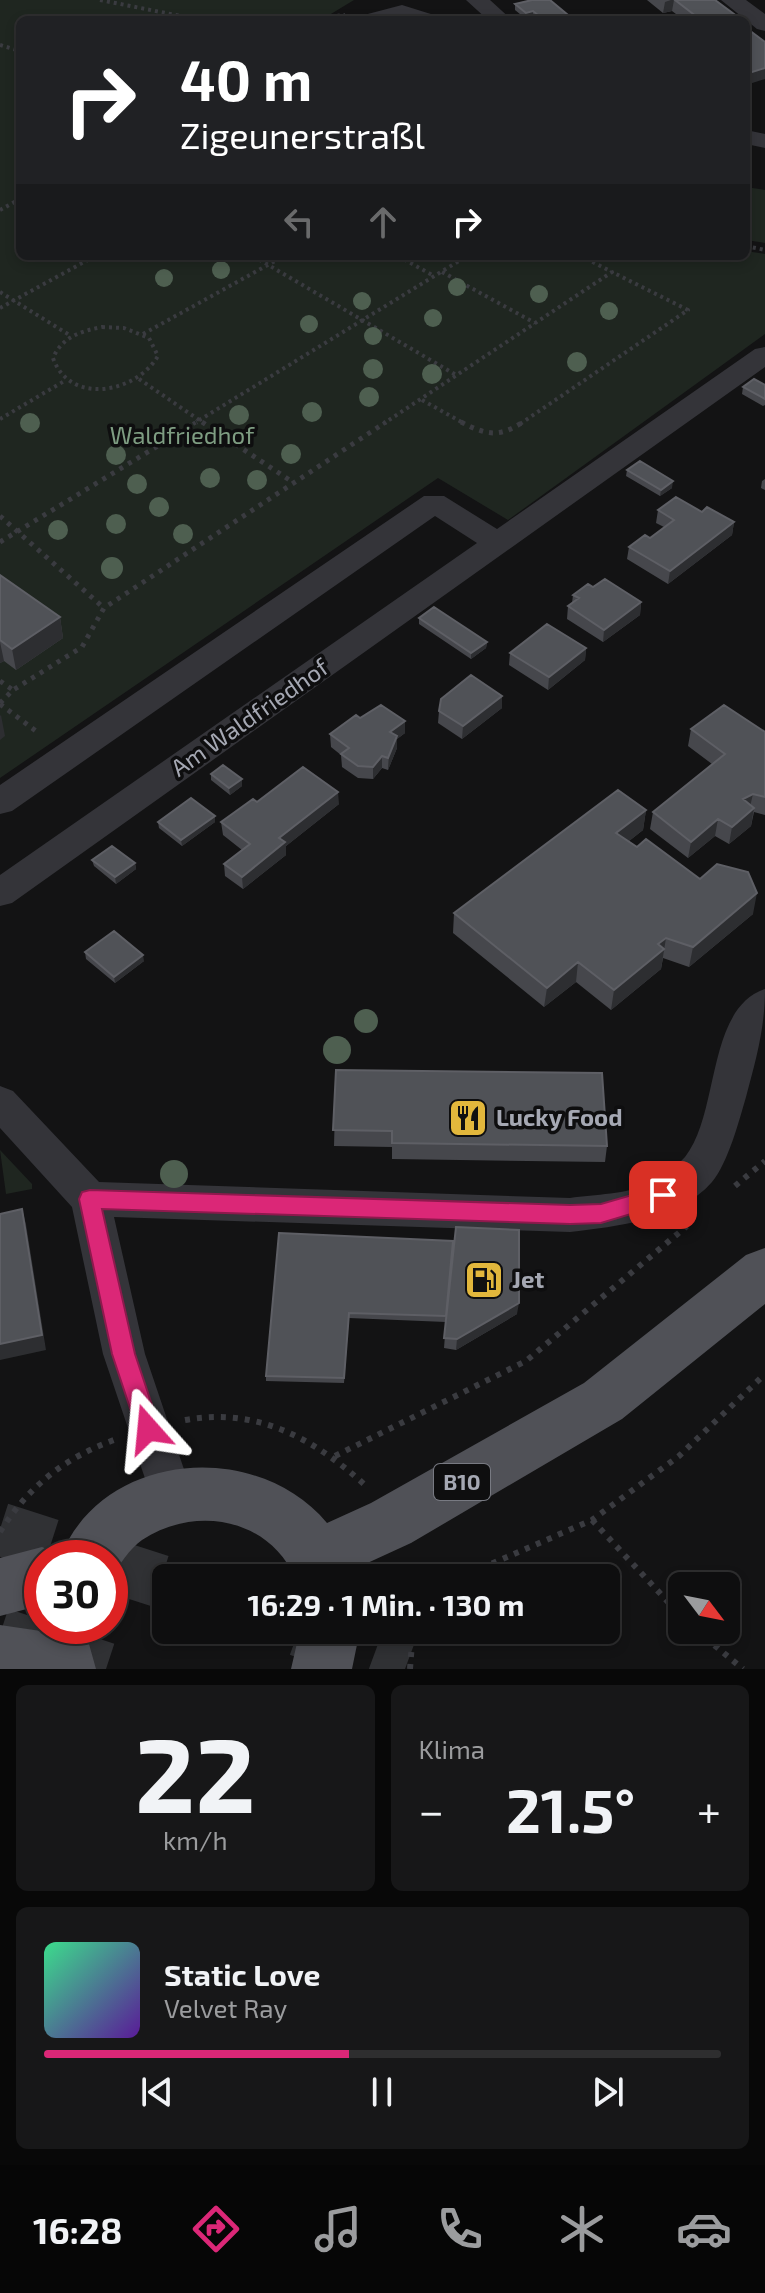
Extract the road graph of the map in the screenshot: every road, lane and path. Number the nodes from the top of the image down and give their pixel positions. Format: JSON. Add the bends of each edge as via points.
{"nodes":[{"id":1,"x":100,"y":0,"type":"edge"},
{"id":2,"x":477,"y":0,"type":"edge"},
{"id":3,"x":732,"y":0,"type":"edge"},
{"id":4,"x":181,"y":16,"type":"edge"},
{"id":5,"x":324,"y":16,"type":"edge"},
{"id":6,"x":350,"y":16,"type":"edge"},
{"id":7,"x":385,"y":16,"type":"edge"},
{"id":8,"x":414,"y":16,"type":"edge"},
{"id":9,"x":496,"y":16,"type":"edge"},
{"id":10,"x":765,"y":24,"type":"edge"},
{"id":11,"x":88,"y":260,"type":"edge"},
{"id":12,"x":260,"y":260,"type":"edge"},
{"id":13,"x":277,"y":260,"type":"edge"},
{"id":14,"x":405,"y":260,"type":"edge"},
{"id":15,"x":461,"y":260,"type":"edge"},
{"id":16,"x":589,"y":260,"type":"edge"},
{"id":17,"x":268,"y":265,"type":"junction"},
{"id":18,"x":442,"y":272,"type":"junction"},
{"id":19,"x":612,"y":272,"type":"junction"},
{"id":20,"x":435,"y":276,"type":"junction"},
{"id":21,"x":0,"y":292,"type":"edge"},
{"id":22,"x":14,"y":300,"type":"junction"},
{"id":23,"x":0,"y":308,"type":"edge"},
{"id":24,"x":364,"y":320,"type":"junction"},
{"id":25,"x":535,"y":323,"type":"junction"},
{"id":26,"x":143,"y":334,"type":"junction"},
{"id":27,"x":71,"y":336,"type":"junction"},
{"id":28,"x":765,"y":355,"type":"edge"},
{"id":29,"x":456,"y":375,"type":"junction"},
{"id":30,"x":139,"y":379,"type":"junction"},
{"id":31,"x":66,"y":380,"type":"junction"},
{"id":32,"x":422,"y":400,"type":"junction"},
{"id":33,"x":0,"y":419,"type":"edge"},
{"id":34,"x":203,"y":419,"type":"junction"},
{"id":35,"x":294,"y":483,"type":"junction"},
{"id":36,"x":0,"y":516,"type":"edge"},
{"id":37,"x":20,"y":530,"type":"junction"},
{"id":38,"x":0,"y":542,"type":"edge"},
{"id":39,"x":499,"y":543,"type":"junction"},
{"id":40,"x":104,"y":608,"type":"junction"},
{"id":41,"x":0,"y":681,"type":"edge"},
{"id":42,"x":13,"y":690,"type":"junction"},
{"id":43,"x":0,"y":704,"type":"edge"},
{"id":44,"x":69,"y":757,"type":"junction"},
{"id":45,"x":0,"y":802,"type":"edge"},
{"id":46,"x":0,"y":893,"type":"edge"},
{"id":47,"x":765,"y":1004,"type":"edge"},
{"id":48,"x":0,"y":1102,"type":"edge"},
{"id":49,"x":765,"y":1161,"type":"edge"},
{"id":50,"x":729,"y":1191,"type":"dead end"},
{"id":51,"x":90,"y":1199,"type":"junction"},
{"id":52,"x":693,"y":1221,"type":"dead end"},
{"id":53,"x":765,"y":1272,"type":"edge"},
{"id":54,"x":765,"y":1374,"type":"edge"},
{"id":55,"x":335,"y":1456,"type":"dead end"},
{"id":56,"x":171,"y":1496,"type":"junction"},
{"id":57,"x":592,"y":1520,"type":"junction"},
{"id":58,"x":104,"y":1540,"type":"edge"},
{"id":59,"x":319,"y":1564,"type":"edge"},
{"id":60,"x":326,"y":1564,"type":"edge"},
{"id":61,"x":491,"y":1564,"type":"edge"},
{"id":62,"x":24,"y":1581,"type":"edge"},
{"id":63,"x":0,"y":1587,"type":"edge"},
{"id":64,"x":668,"y":1602,"type":"edge"},
{"id":65,"x":328,"y":1644,"type":"edge"},
{"id":66,"x":412,"y":1644,"type":"edge"},
{"id":67,"x":713,"y":1644,"type":"edge"},
{"id":68,"x":67,"y":1653,"type":"edge"},
{"id":69,"x":0,"y":1655,"type":"edge"},
{"id":70,"x":321,"y":1669,"type":"edge"},
{"id":71,"x":410,"y":1669,"type":"edge"},
{"id":72,"x":743,"y":1669,"type":"edge"}],
"edges":[{"from":1,"to":4,"type":"path"},
{"from":2,"to":9,"type":"street"},
{"from":3,"to":10,"type":"street"},
{"from":5,"to":6,"type":"path"},
{"from":7,"to":8,"type":"street","via":[[402,12]]},
{"from":11,"to":22,"type":"path"},
{"from":12,"to":17,"type":"path"},
{"from":13,"to":17,"type":"path"},
{"from":14,"to":20,"type":"path"},
{"from":15,"to":18,"type":"path"},
{"from":16,"to":19,"type":"path"},
{"from":17,"to":24,"type":"path"},
{"from":17,"to":26,"type":"path"},
{"from":18,"to":20,"type":"path"},
{"from":18,"to":25,"type":"path"},
{"from":19,"to":25,"type":"path"},
{"from":19,"to":32,"type":"path","via":[[688,310],[503,435],[482,433]]},
{"from":20,"to":24,"type":"path"},
{"from":21,"to":22,"type":"path"},
{"from":22,"to":23,"type":"path"},
{"from":22,"to":27,"type":"path"},
{"from":24,"to":29,"type":"path"},
{"from":24,"to":34,"type":"path"},
{"from":25,"to":29,"type":"path"},
{"from":26,"to":27,"type":"path","via":[[102,327]]},
{"from":26,"to":30,"type":"path","via":[[158,356]]},
{"from":27,"to":31,"type":"path","via":[[53,358]]},
{"from":28,"to":39,"type":"street","name":"Am Waldfriedhof"},
{"from":29,"to":32,"type":"path"},
{"from":30,"to":31,"type":"path","via":[[102,389]]},
{"from":30,"to":34,"type":"path"},
{"from":31,"to":33,"type":"path"},
{"from":32,"to":35,"type":"path"},
{"from":34,"to":35,"type":"path"},
{"from":34,"to":37,"type":"path"},
{"from":35,"to":40,"type":"path"},
{"from":36,"to":37,"type":"path"},
{"from":37,"to":38,"type":"path"},
{"from":37,"to":40,"type":"path"},
{"from":39,"to":44,"type":"street","via":[[434,503]]},
{"from":39,"to":46,"type":"street","name":"Am Waldfriedhof"},
{"from":40,"to":42,"type":"path","via":[[82,647]]},
{"from":41,"to":42,"type":"path"},
{"from":42,"to":43,"type":"path"},
{"from":43,"to":44,"type":"path"},
{"from":44,"to":45,"type":"street"},
{"from":47,"to":51,"type":"street","via":[[748,1022],[703,1162],[684,1182],[634,1206],[570,1215]]},
{"from":48,"to":51,"type":"street"},
{"from":49,"to":50,"type":"path"},
{"from":51,"to":56,"type":"street","via":[[124,1354]]},
{"from":52,"to":55,"type":"path","via":[[526,1361]]},
{"from":53,"to":60,"type":"main road","number":"B10","via":[[603,1401]]},
{"from":54,"to":57,"type":"path","via":[[679,1456]]},
{"from":56,"to":58,"type":"main road","number":"B10","via":[[120,1521]]},
{"from":56,"to":59,"type":"main road","number":"B10","via":[[214,1491],[256,1500],[291,1522]]},
{"from":57,"to":61,"type":"path"},
{"from":57,"to":64,"type":"path"},
{"from":62,"to":63,"type":"main road"},
{"from":65,"to":70,"type":"main road"},
{"from":66,"to":71,"type":"path"},
{"from":67,"to":72,"type":"path"},
{"from":68,"to":69,"type":"main road"}]}
